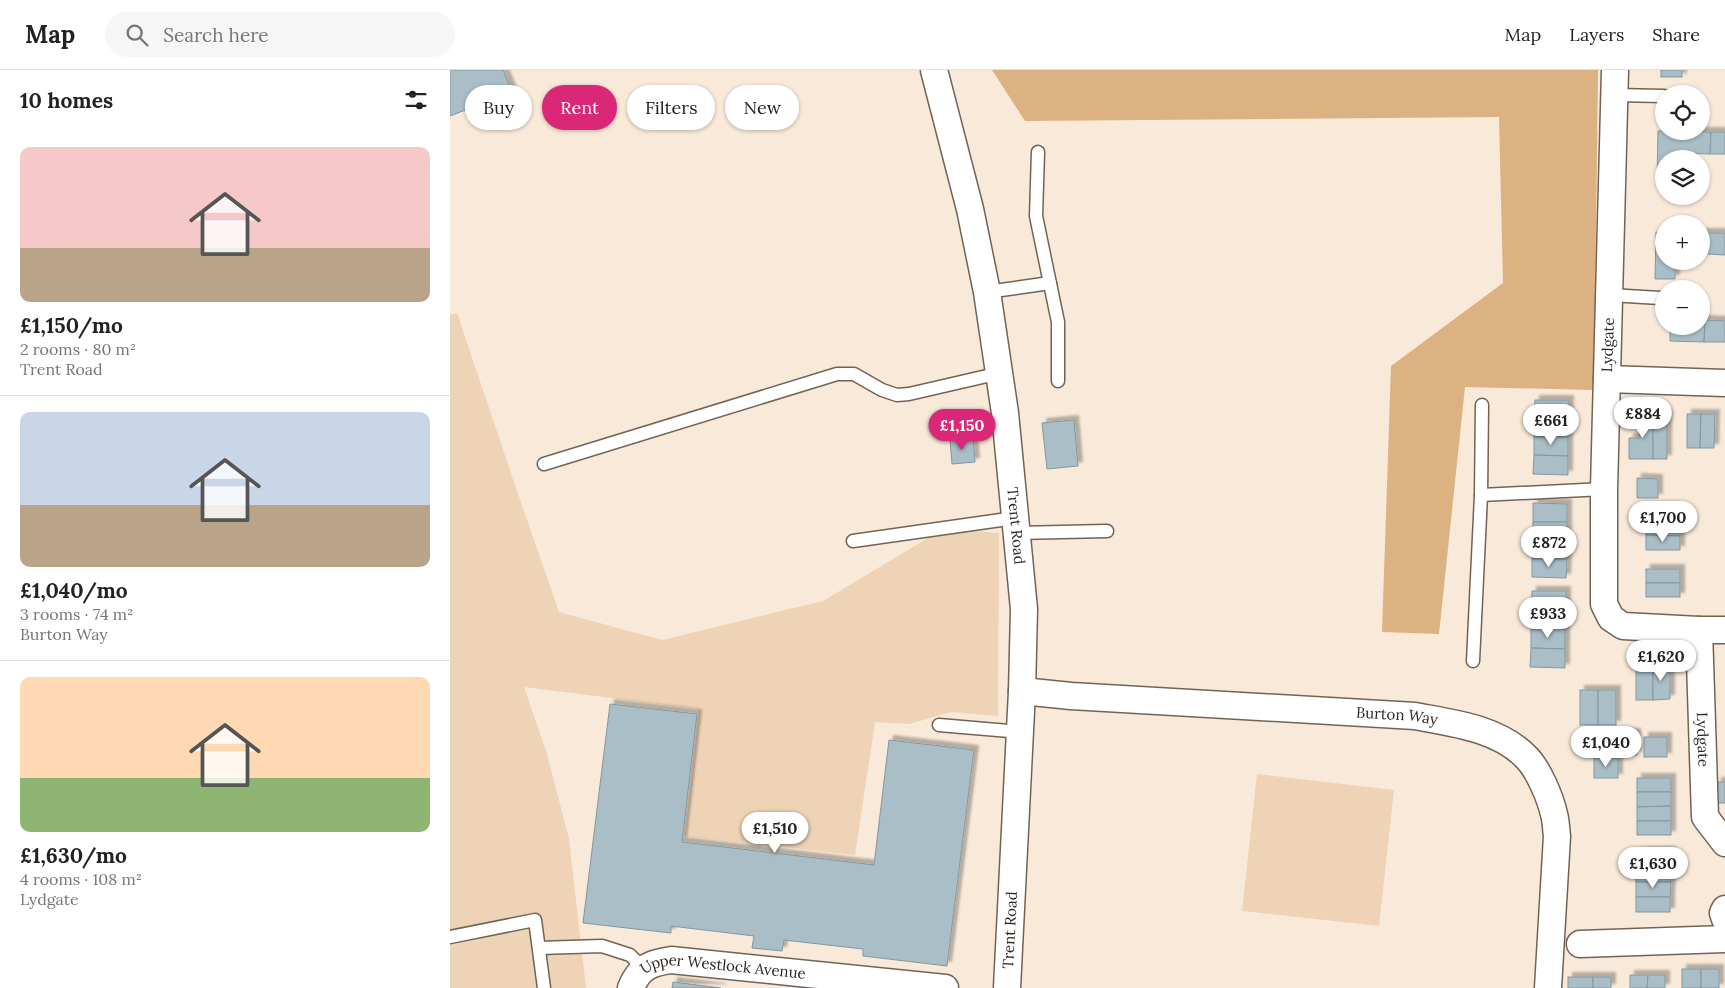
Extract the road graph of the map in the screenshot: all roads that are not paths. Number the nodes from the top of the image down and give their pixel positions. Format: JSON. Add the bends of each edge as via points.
{"nodes":[{"id":1,"x":934,"y":70,"type":"edge"},
{"id":2,"x":1615,"y":82,"type":"edge"},
{"id":3,"x":1655,"y":93,"type":"edge"},
{"id":4,"x":1038,"y":152,"type":"dead end"},
{"id":5,"x":1050,"y":282,"type":"junction"},
{"id":6,"x":987,"y":292,"type":"junction"},
{"id":7,"x":1610,"y":295,"type":"junction"},
{"id":8,"x":1655,"y":298,"type":"edge"},
{"id":9,"x":1000,"y":373,"type":"junction"},
{"id":10,"x":1607,"y":379,"type":"junction"},
{"id":11,"x":1058,"y":381,"type":"dead end"},
{"id":12,"x":1725,"y":383,"type":"edge"},
{"id":13,"x":1482,"y":405,"type":"dead end"},
{"id":14,"x":544,"y":464,"type":"dead end"},
{"id":15,"x":1604,"y":489,"type":"junction"},
{"id":16,"x":1481,"y":495,"type":"junction"},
{"id":17,"x":1016,"y":526,"type":"junction"},
{"id":18,"x":1107,"y":531,"type":"dead end"},
{"id":19,"x":853,"y":541,"type":"dead end"},
{"id":20,"x":1699,"y":630,"type":"junction"},
{"id":21,"x":1725,"y":630,"type":"edge"},
{"id":22,"x":1473,"y":661,"type":"dead end"},
{"id":23,"x":1022,"y":691,"type":"junction"},
{"id":24,"x":939,"y":726,"type":"dead end"},
{"id":25,"x":1020,"y":732,"type":"junction"},
{"id":26,"x":1725,"y":843,"type":"edge"},
{"id":27,"x":1725,"y":909,"type":"edge"},
{"id":28,"x":1725,"y":919,"type":"edge"},
{"id":29,"x":450,"y":937,"type":"edge"},
{"id":30,"x":1725,"y":939,"type":"edge"},
{"id":31,"x":1580,"y":944,"type":"dead end"},
{"id":32,"x":539,"y":948,"type":"junction"},
{"id":33,"x":638,"y":979,"type":"edge"},
{"id":34,"x":544,"y":988,"type":"edge"},
{"id":35,"x":945,"y":988,"type":"edge"},
{"id":36,"x":1007,"y":988,"type":"edge"},
{"id":37,"x":1548,"y":988,"type":"edge"}],
"edges":[{"from":1,"to":6,"type":"street","name":"Trent Road","via":[[970,209]]},
{"from":2,"to":3,"type":"lane"},
{"from":2,"to":7,"type":"street","name":"Lydgate"},
{"from":4,"to":5,"type":"lane","via":[[1036,216]]},
{"from":5,"to":6,"type":"lane"},
{"from":5,"to":11,"type":"lane","via":[[1058,322]]},
{"from":6,"to":9,"type":"street","name":"Trent Road"},
{"from":7,"to":8,"type":"lane"},
{"from":7,"to":10,"type":"street","name":"Lydgate"},
{"from":9,"to":14,"type":"lane","via":[[909,394],[882,390],[854,374],[837,374]]},
{"from":9,"to":17,"type":"street","name":"Trent Road"},
{"from":10,"to":12,"type":"street"},
{"from":10,"to":15,"type":"street","name":"Lydgate"},
{"from":13,"to":16,"type":"lane"},
{"from":15,"to":16,"type":"lane"},
{"from":15,"to":20,"type":"street","name":"Lydgate","via":[[1604,604],[1611,618],[1622,626]]},
{"from":16,"to":22,"type":"lane"},
{"from":17,"to":18,"type":"lane"},
{"from":17,"to":19,"type":"lane"},
{"from":17,"to":23,"type":"street","name":"Trent Road","via":[[1024,610]]},
{"from":20,"to":21,"type":"street","name":"Lydgate"},
{"from":20,"to":26,"type":"street","name":"Lydgate","via":[[1705,817]]},
{"from":23,"to":25,"type":"street","name":"Trent Road"},
{"from":23,"to":37,"type":"street","name":"Burton Way","via":[[1415,716],[1491,734],[1511,745],[1526,756],[1538,774],[1554,814],[1557,836]]},
{"from":24,"to":25,"type":"lane"},
{"from":25,"to":36,"type":"street","name":"Trent Road"},
{"from":27,"to":28,"type":"street"},
{"from":29,"to":32,"type":"lane","via":[[535,920]]},
{"from":30,"to":31,"type":"street"},
{"from":32,"to":33,"type":"lane","via":[[602,946],[630,955]]},
{"from":32,"to":34,"type":"lane"},
{"from":33,"to":35,"type":"street","name":"Upper Westlock Avenue","via":[[653,963],[671,960]]}]}
